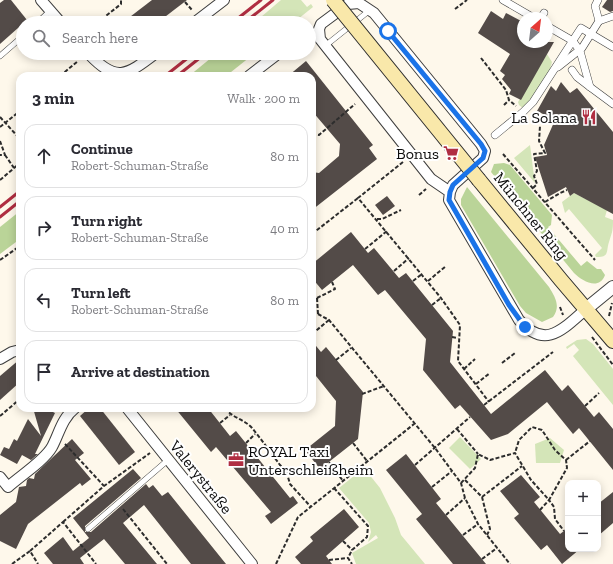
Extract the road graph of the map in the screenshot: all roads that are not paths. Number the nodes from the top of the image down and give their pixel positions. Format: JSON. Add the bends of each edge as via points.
{"nodes":[{"id":1,"x":41,"y":0,"type":"edge"},
{"id":2,"x":224,"y":0,"type":"edge"},
{"id":3,"x":333,"y":0,"type":"edge"},
{"id":4,"x":503,"y":0,"type":"edge"},
{"id":5,"x":598,"y":0,"type":"edge"},
{"id":6,"x":371,"y":10,"type":"junction"},
{"id":7,"x":50,"y":11,"type":"junction"},
{"id":8,"x":524,"y":12,"type":"edge"},
{"id":9,"x":45,"y":16,"type":"edge"},
{"id":10,"x":55,"y":16,"type":"edge"},
{"id":11,"x":203,"y":16,"type":"edge"},
{"id":12,"x":613,"y":16,"type":"edge"},
{"id":13,"x":599,"y":21,"type":"junction"},
{"id":14,"x":553,"y":29,"type":"edge"},
{"id":15,"x":316,"y":31,"type":"edge"},
{"id":16,"x":591,"y":34,"type":"junction"},
{"id":17,"x":316,"y":36,"type":"edge"},
{"id":18,"x":573,"y":41,"type":"junction"},
{"id":19,"x":16,"y":42,"type":"edge"},
{"id":20,"x":325,"y":46,"type":"junction"},
{"id":21,"x":613,"y":47,"type":"edge"},
{"id":22,"x":580,"y":51,"type":"junction"},
{"id":23,"x":0,"y":56,"type":"edge"},
{"id":24,"x":94,"y":60,"type":"edge"},
{"id":25,"x":147,"y":60,"type":"edge"},
{"id":26,"x":270,"y":60,"type":"edge"},
{"id":27,"x":569,"y":65,"type":"junction"},
{"id":28,"x":556,"y":68,"type":"junction"},
{"id":29,"x":115,"y":72,"type":"edge"},
{"id":30,"x":122,"y":72,"type":"edge"},
{"id":31,"x":254,"y":72,"type":"edge"},
{"id":32,"x":590,"y":87,"type":"junction"},
{"id":33,"x":613,"y":107,"type":"edge"},
{"id":34,"x":494,"y":135,"type":"dead end"},
{"id":35,"x":450,"y":192,"type":"junction"},
{"id":36,"x":613,"y":287,"type":"edge"},
{"id":37,"x":586,"y":309,"type":"junction"},
{"id":38,"x":613,"y":341,"type":"edge"},
{"id":39,"x":16,"y":351,"type":"edge"},
{"id":40,"x":0,"y":359,"type":"edge"},
{"id":41,"x":69,"y":412,"type":"edge"},
{"id":42,"x":129,"y":412,"type":"edge"},
{"id":43,"x":168,"y":460,"type":"junction"},
{"id":44,"x":0,"y":477,"type":"edge"},
{"id":45,"x":88,"y":529,"type":"dead end"},
{"id":46,"x":252,"y":564,"type":"edge"}],
"edges":[{"from":1,"to":7,"type":"street"},
{"from":2,"to":11,"type":"street"},
{"from":3,"to":37,"type":"main road","name":"Münchner Ring","bridge":true},
{"from":4,"to":8,"type":"street"},
{"from":5,"to":13,"type":"street","via":[[593,10]]},
{"from":6,"to":15,"type":"street","via":[[360,3],[348,4],[321,24]]},
{"from":6,"to":20,"type":"lane"},
{"from":6,"to":35,"type":"street","via":[[485,151],[483,158],[458,179]]},
{"from":7,"to":9,"type":"lane"},
{"from":7,"to":10,"type":"street"},
{"from":12,"to":13,"type":"street"},
{"from":13,"to":16,"type":"street"},
{"from":14,"to":18,"type":"street"},
{"from":16,"to":18,"type":"street","via":[[581,28]]},
{"from":16,"to":21,"type":"street"},
{"from":16,"to":22,"type":"street"},
{"from":17,"to":20,"type":"street"},
{"from":18,"to":22,"type":"street"},
{"from":18,"to":28,"type":"street"},
{"from":19,"to":23,"type":"lane"},
{"from":20,"to":35,"type":"street","via":[[431,179]]},
{"from":22,"to":27,"type":"street"},
{"from":22,"to":32,"type":"street"},
{"from":24,"to":29,"type":"street","via":[[101,67]]},
{"from":25,"to":30,"type":"street","via":[[137,68]]},
{"from":26,"to":31,"type":"street"},
{"from":27,"to":28,"type":"street"},
{"from":27,"to":32,"type":"street","via":[[577,77]]},
{"from":28,"to":34,"type":"street","via":[[523,112]]},
{"from":32,"to":33,"type":"street"},
{"from":35,"to":37,"type":"street","via":[[449,200],[453,210],[509,305],[525,327],[538,335],[548,336],[563,329]]},
{"from":36,"to":37,"type":"street"},
{"from":37,"to":38,"type":"main road","name":"Münchner Ring"},
{"from":39,"to":40,"type":"street"},
{"from":41,"to":44,"type":"street","via":[[51,448],[8,487]]},
{"from":42,"to":43,"type":"street","name":"Valerystraße"},
{"from":43,"to":45,"type":"lane"},
{"from":43,"to":46,"type":"street","name":"Valerystraße"}]}
